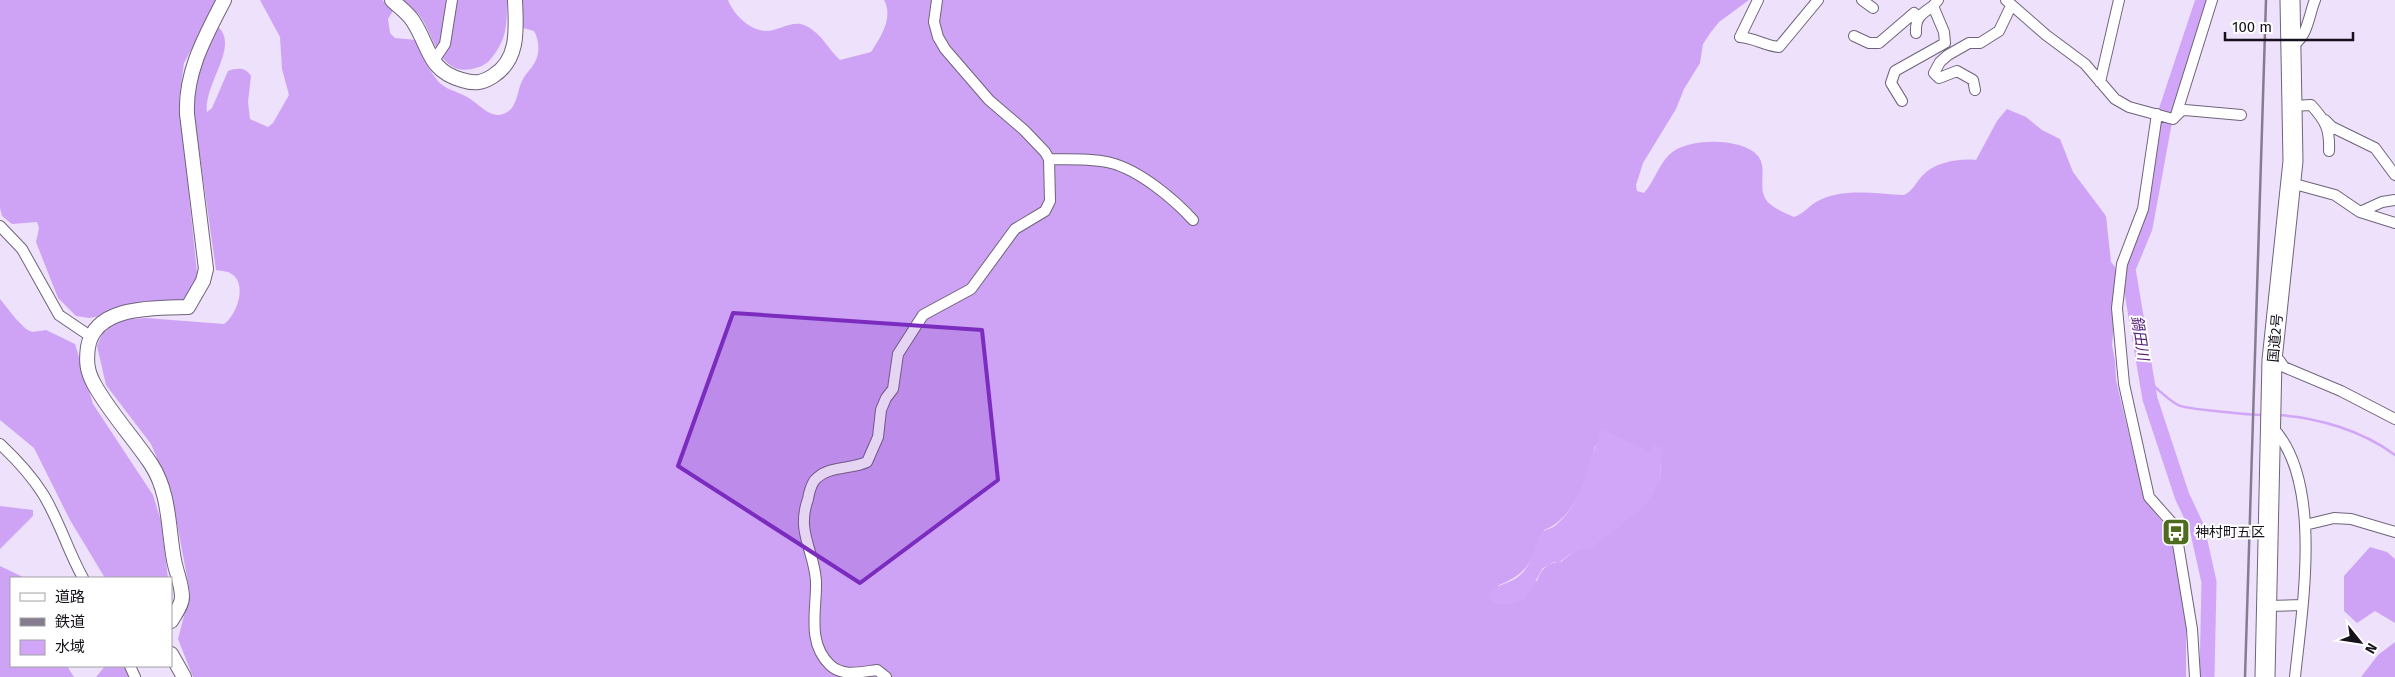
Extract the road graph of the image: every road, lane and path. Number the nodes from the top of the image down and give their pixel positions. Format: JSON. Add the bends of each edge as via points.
{"nodes":[{"id":1,"x":224,"y":0,"type":"edge"},
{"id":2,"x":392,"y":0,"type":"edge"},
{"id":3,"x":452,"y":0,"type":"edge"},
{"id":4,"x":515,"y":0,"type":"edge"},
{"id":5,"x":937,"y":0,"type":"edge"},
{"id":6,"x":1758,"y":0,"type":"edge"},
{"id":7,"x":1818,"y":0,"type":"edge"},
{"id":8,"x":1862,"y":0,"type":"edge"},
{"id":9,"x":2119,"y":0,"type":"edge"},
{"id":10,"x":2212,"y":0,"type":"edge"},
{"id":11,"x":2290,"y":0,"type":"edge"},
{"id":12,"x":2315,"y":0,"type":"edge"},
{"id":13,"x":1935,"y":3,"type":"edge"},
{"id":14,"x":2009,"y":3,"type":"edge"},
{"id":15,"x":1873,"y":8,"type":"dead end"},
{"id":16,"x":1918,"y":16,"type":"junction"},
{"id":17,"x":1916,"y":34,"type":"dead end"},
{"id":18,"x":1854,"y":36,"type":"dead end"},
{"id":19,"x":1945,"y":43,"type":"junction"},
{"id":20,"x":2290,"y":45,"type":"junction"},
{"id":21,"x":1948,"y":55,"type":"junction"},
{"id":22,"x":433,"y":62,"type":"junction"},
{"id":23,"x":2100,"y":82,"type":"junction"},
{"id":24,"x":1975,"y":90,"type":"dead end"},
{"id":25,"x":1902,"y":101,"type":"dead end"},
{"id":26,"x":2292,"y":106,"type":"junction"},
{"id":27,"x":2241,"y":114,"type":"dead end"},
{"id":28,"x":2158,"y":115,"type":"junction"},
{"id":29,"x":2175,"y":117,"type":"junction"},
{"id":30,"x":2325,"y":120,"type":"junction"},
{"id":31,"x":2329,"y":151,"type":"dead end"},
{"id":32,"x":1049,"y":160,"type":"junction"},
{"id":33,"x":2395,"y":175,"type":"edge"},
{"id":34,"x":2291,"y":183,"type":"junction"},
{"id":35,"x":2395,"y":200,"type":"edge"},
{"id":36,"x":2360,"y":212,"type":"junction"},
{"id":37,"x":1193,"y":220,"type":"dead end"},
{"id":38,"x":2395,"y":223,"type":"edge"},
{"id":39,"x":0,"y":226,"type":"edge"},
{"id":40,"x":90,"y":336,"type":"junction"},
{"id":41,"x":2272,"y":360,"type":"junction"},
{"id":42,"x":2272,"y":419,"type":"junction"},
{"id":43,"x":2395,"y":419,"type":"edge"},
{"id":44,"x":0,"y":444,"type":"edge"},
{"id":45,"x":2305,"y":525,"type":"junction"},
{"id":46,"x":2395,"y":532,"type":"edge"},
{"id":47,"x":82,"y":577,"type":"edge"},
{"id":48,"x":2302,"y":605,"type":"junction"},
{"id":49,"x":2267,"y":606,"type":"junction"},
{"id":50,"x":172,"y":619,"type":"edge"},
{"id":51,"x":172,"y":656,"type":"edge"},
{"id":52,"x":184,"y":677,"type":"edge"},
{"id":53,"x":886,"y":677,"type":"edge"},
{"id":54,"x":2195,"y":677,"type":"edge"},
{"id":55,"x":2265,"y":677,"type":"edge"},
{"id":56,"x":2295,"y":677,"type":"edge"}],
"edges":[{"from":1,"to":40,"type":"street","via":[[199,48],[186,93],[206,269],[203,281],[188,307],[118,314]]},
{"from":2,"to":22,"type":"street","via":[[413,20]]},
{"from":3,"to":22,"type":"street","via":[[445,44]]},
{"from":4,"to":22,"type":"street","via":[[514,45],[510,61],[498,73],[474,84],[447,76]]},
{"from":5,"to":32,"type":"street","via":[[934,22],[945,49],[989,100],[1024,130]]},
{"from":6,"to":7,"type":"street","via":[[1740,37],[1779,47]]},
{"from":8,"to":15,"type":"street"},
{"from":9,"to":23,"type":"street"},
{"from":10,"to":29,"type":"street"},
{"from":11,"to":20,"type":"highway","name":"国道2号"},
{"from":12,"to":20,"type":"street","via":[[2302,36],[2297,44]]},
{"from":13,"to":16,"type":"street"},
{"from":13,"to":19,"type":"street"},
{"from":14,"to":21,"type":"street","via":[[1999,31],[1980,43],[1969,43]]},
{"from":14,"to":23,"type":"street","via":[[2085,64]]},
{"from":16,"to":17,"type":"street"},
{"from":16,"to":18,"type":"street","via":[[1914,13],[1879,43],[1869,43]]},
{"from":19,"to":21,"type":"street"},
{"from":19,"to":25,"type":"street","via":[[1894,71],[1891,83]]},
{"from":20,"to":26,"type":"highway","name":"国道2号"},
{"from":21,"to":24,"type":"street","via":[[1934,73],[1939,78],[1957,71],[1973,80]]},
{"from":23,"to":28,"type":"street","via":[[2115,99],[2129,107]]},
{"from":26,"to":30,"type":"street","via":[[2311,105]]},
{"from":26,"to":34,"type":"highway","name":"国道2号"},
{"from":27,"to":29,"type":"street","via":[[2186,110]]},
{"from":28,"to":29,"type":"street"},
{"from":28,"to":54,"type":"street","via":[[2143,209],[2122,264],[2117,308],[2120,356],[2149,497],[2176,532],[2192,629]]},
{"from":30,"to":31,"type":"street"},
{"from":30,"to":33,"type":"street","via":[[2332,127],[2375,148]]},
{"from":32,"to":37,"type":"street","via":[[1109,162],[1120,166],[1176,201]]},
{"from":32,"to":53,"type":"street","via":[[1050,201],[1045,211],[1015,229],[971,289],[923,315],[898,354],[893,389],[881,410],[878,437],[866,462],[855,468],[831,469],[821,475],[814,482],[806,503],[803,530],[816,580],[813,619],[823,655],[839,672],[877,670]]},
{"from":34,"to":36,"type":"street","via":[[2335,195]]},
{"from":34,"to":41,"type":"highway","name":"国道2号"},
{"from":35,"to":36,"type":"street"},
{"from":36,"to":38,"type":"street"},
{"from":39,"to":40,"type":"street","via":[[22,249],[59,315]]},
{"from":40,"to":50,"type":"street","via":[[85,364],[94,384],[152,466],[166,502],[182,598]]},
{"from":41,"to":42,"type":"highway","name":"国道2号"},
{"from":41,"to":43,"type":"street","via":[[2279,360],[2284,367]]},
{"from":42,"to":45,"type":"street","via":[[2299,481]]},
{"from":42,"to":49,"type":"highway","name":"国道2号"},
{"from":44,"to":47,"type":"street","via":[[24,467],[44,495]]},
{"from":45,"to":46,"type":"street","via":[[2334,518],[2351,519]]},
{"from":45,"to":48,"type":"street"},
{"from":48,"to":49,"type":"street"},
{"from":48,"to":56,"type":"street"},
{"from":49,"to":55,"type":"highway","name":"国道2号"},
{"from":51,"to":52,"type":"street"}]}
